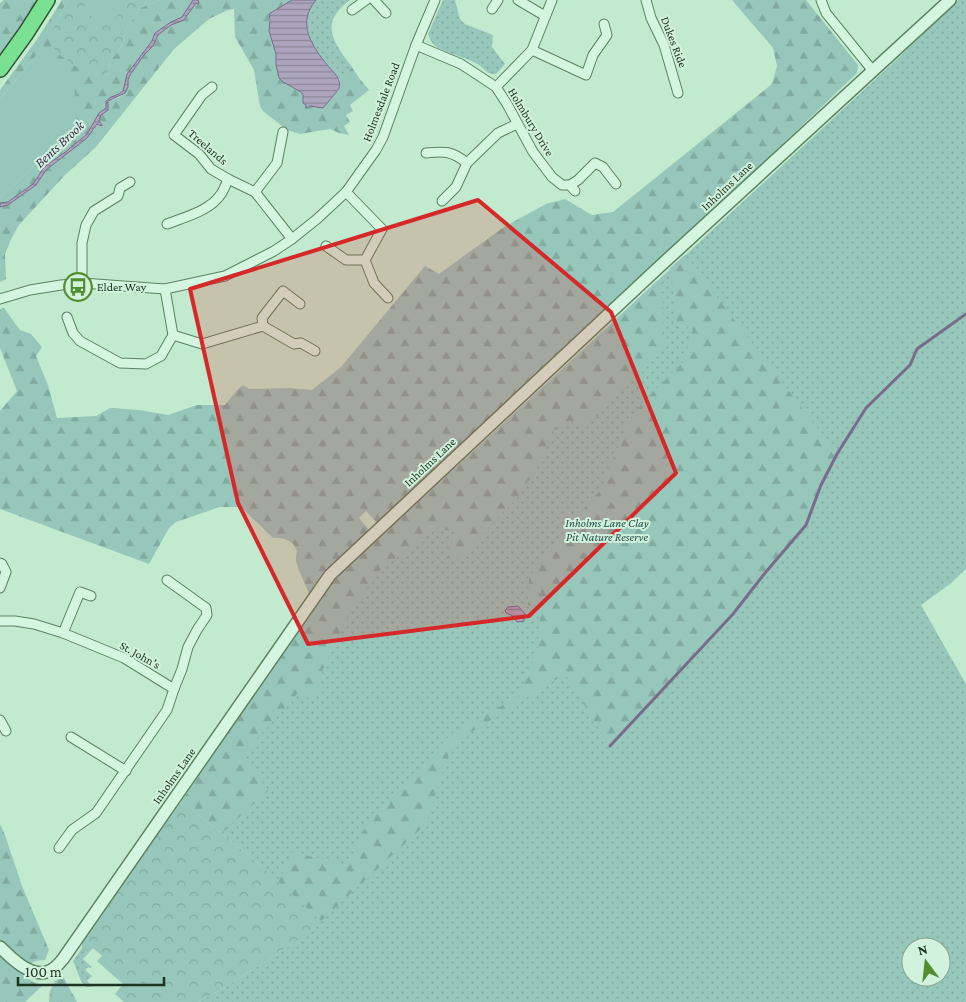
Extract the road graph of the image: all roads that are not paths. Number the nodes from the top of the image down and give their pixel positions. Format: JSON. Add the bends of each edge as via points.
{"nodes":[{"id":1,"x":47,"y":0,"type":"edge"},
{"id":2,"x":366,"y":0,"type":"edge"},
{"id":3,"x":374,"y":0,"type":"edge"},
{"id":4,"x":435,"y":0,"type":"edge"},
{"id":5,"x":498,"y":0,"type":"edge"},
{"id":6,"x":518,"y":0,"type":"edge"},
{"id":7,"x":552,"y":0,"type":"edge"},
{"id":8,"x":646,"y":0,"type":"edge"},
{"id":9,"x":821,"y":0,"type":"edge"},
{"id":10,"x":950,"y":0,"type":"edge"},
{"id":11,"x":492,"y":9,"type":"dead end"},
{"id":12,"x":352,"y":10,"type":"dead end"},
{"id":13,"x":386,"y":13,"type":"dead end"},
{"id":14,"x":545,"y":16,"type":"junction"},
{"id":15,"x":604,"y":24,"type":"dead end"},
{"id":16,"x":416,"y":45,"type":"junction"},
{"id":17,"x":532,"y":50,"type":"junction"},
{"id":18,"x":0,"y":69,"type":"edge"},
{"id":19,"x":873,"y":71,"type":"junction"},
{"id":20,"x":212,"y":87,"type":"dead end"},
{"id":21,"x":496,"y":87,"type":"junction"},
{"id":22,"x":678,"y":93,"type":"dead end"},
{"id":23,"x":517,"y":124,"type":"junction"},
{"id":24,"x":284,"y":132,"type":"dead end"},
{"id":25,"x":426,"y":153,"type":"dead end"},
{"id":26,"x":467,"y":163,"type":"junction"},
{"id":27,"x":228,"y":180,"type":"junction"},
{"id":28,"x":130,"y":182,"type":"dead end"},
{"id":29,"x":616,"y":184,"type":"dead end"},
{"id":30,"x":255,"y":192,"type":"junction"},
{"id":31,"x":346,"y":192,"type":"junction"},
{"id":32,"x":442,"y":201,"type":"dead end"},
{"id":33,"x":167,"y":224,"type":"dead end"},
{"id":34,"x":292,"y":239,"type":"junction"},
{"id":35,"x":326,"y":246,"type":"dead end"},
{"id":36,"x":365,"y":260,"type":"junction"},
{"id":37,"x":82,"y":283,"type":"junction"},
{"id":38,"x":166,"y":289,"type":"junction"},
{"id":39,"x":388,"y":298,"type":"dead end"},
{"id":40,"x":0,"y":299,"type":"edge"},
{"id":41,"x":300,"y":304,"type":"dead end"},
{"id":42,"x":67,"y":317,"type":"dead end"},
{"id":43,"x":263,"y":326,"type":"junction"},
{"id":44,"x":173,"y":335,"type":"junction"},
{"id":45,"x":315,"y":351,"type":"dead end"},
{"id":46,"x":0,"y":563,"type":"edge"},
{"id":47,"x":167,"y":580,"type":"dead end"},
{"id":48,"x":0,"y":588,"type":"edge"},
{"id":49,"x":91,"y":596,"type":"dead end"},
{"id":50,"x":0,"y":621,"type":"edge"},
{"id":51,"x":63,"y":633,"type":"junction"},
{"id":52,"x":174,"y":689,"type":"junction"},
{"id":53,"x":0,"y":720,"type":"edge"},
{"id":54,"x":6,"y":731,"type":"dead end"},
{"id":55,"x":71,"y":737,"type":"dead end"},
{"id":56,"x":126,"y":771,"type":"junction"},
{"id":57,"x":58,"y":848,"type":"dead end"},
{"id":58,"x":0,"y":947,"type":"edge"}],
"edges":[{"from":1,"to":18,"type":"highway"},
{"from":2,"to":12,"type":"street"},
{"from":3,"to":13,"type":"street"},
{"from":4,"to":16,"type":"street","name":"Holmesdale Road"},
{"from":5,"to":11,"type":"street"},
{"from":6,"to":14,"type":"street"},
{"from":7,"to":14,"type":"street"},
{"from":8,"to":22,"type":"street","name":"Dukes Ride"},
{"from":9,"to":19,"type":"street","via":[[826,13]]},
{"from":10,"to":19,"type":"street","name":"Inholms Lane"},
{"from":14,"to":17,"type":"street"},
{"from":15,"to":17,"type":"street","via":[[607,34],[593,55],[586,75]]},
{"from":16,"to":21,"type":"street","name":"Holmbury Drive","via":[[461,64]]},
{"from":16,"to":31,"type":"street","name":"Holmesdale Road","via":[[383,136]]},
{"from":17,"to":21,"type":"street"},
{"from":19,"to":58,"type":"street","name":"Inholms Lane","via":[[330,574],[58,966],[47,972],[35,972],[10,958]]},
{"from":20,"to":27,"type":"street","name":"Treelands","via":[[202,95],[174,135]]},
{"from":21,"to":23,"type":"street","name":"Holmbury Drive"},
{"from":23,"to":26,"type":"street","via":[[498,133]]},
{"from":23,"to":29,"type":"street","name":"Holmbury Drive","via":[[533,152],[562,185],[572,188],[594,164],[602,167]]},
{"from":24,"to":30,"type":"street","via":[[277,163]]},
{"from":25,"to":26,"type":"street","via":[[442,151],[457,155]]},
{"from":26,"to":32,"type":"street","via":[[456,187]]},
{"from":27,"to":30,"type":"street","name":"Treelands"},
{"from":27,"to":33,"type":"street","name":"Treelands","via":[[214,203]]},
{"from":28,"to":37,"type":"street","via":[[120,188],[118,196],[94,211],[86,225],[82,243]]},
{"from":30,"to":34,"type":"street","name":"Treelands"},
{"from":31,"to":34,"type":"street","name":"Holmesdale Road"},
{"from":31,"to":36,"type":"street","via":[[382,229]]},
{"from":34,"to":38,"type":"street","name":"Holmesdale Road","via":[[225,276]]},
{"from":35,"to":36,"type":"street","via":[[346,260]]},
{"from":36,"to":39,"type":"street","via":[[374,283]]},
{"from":37,"to":38,"type":"street","name":"Holmesdale Road"},
{"from":37,"to":40,"type":"street","name":"Holmesdale Road","via":[[30,290]]},
{"from":38,"to":44,"type":"street"},
{"from":41,"to":43,"type":"street","via":[[283,291],[262,318]]},
{"from":42,"to":44,"type":"street","via":[[80,341],[120,363],[146,364],[154,360],[161,356]]},
{"from":43,"to":44,"type":"street","via":[[202,344]]},
{"from":43,"to":45,"type":"street","via":[[294,344],[301,342]]},
{"from":46,"to":48,"type":"street","via":[[6,572]]},
{"from":47,"to":52,"type":"street","via":[[206,608],[207,615],[188,647]]},
{"from":49,"to":51,"type":"street","via":[[80,592]]},
{"from":50,"to":51,"type":"street","name":"St. John's","via":[[34,624]]},
{"from":51,"to":52,"type":"street","name":"St. John's","via":[[124,658]]},
{"from":52,"to":56,"type":"street","via":[[167,710]]},
{"from":53,"to":54,"type":"street"},
{"from":55,"to":56,"type":"street"},
{"from":56,"to":57,"type":"street","via":[[96,813],[72,830]]}]}
